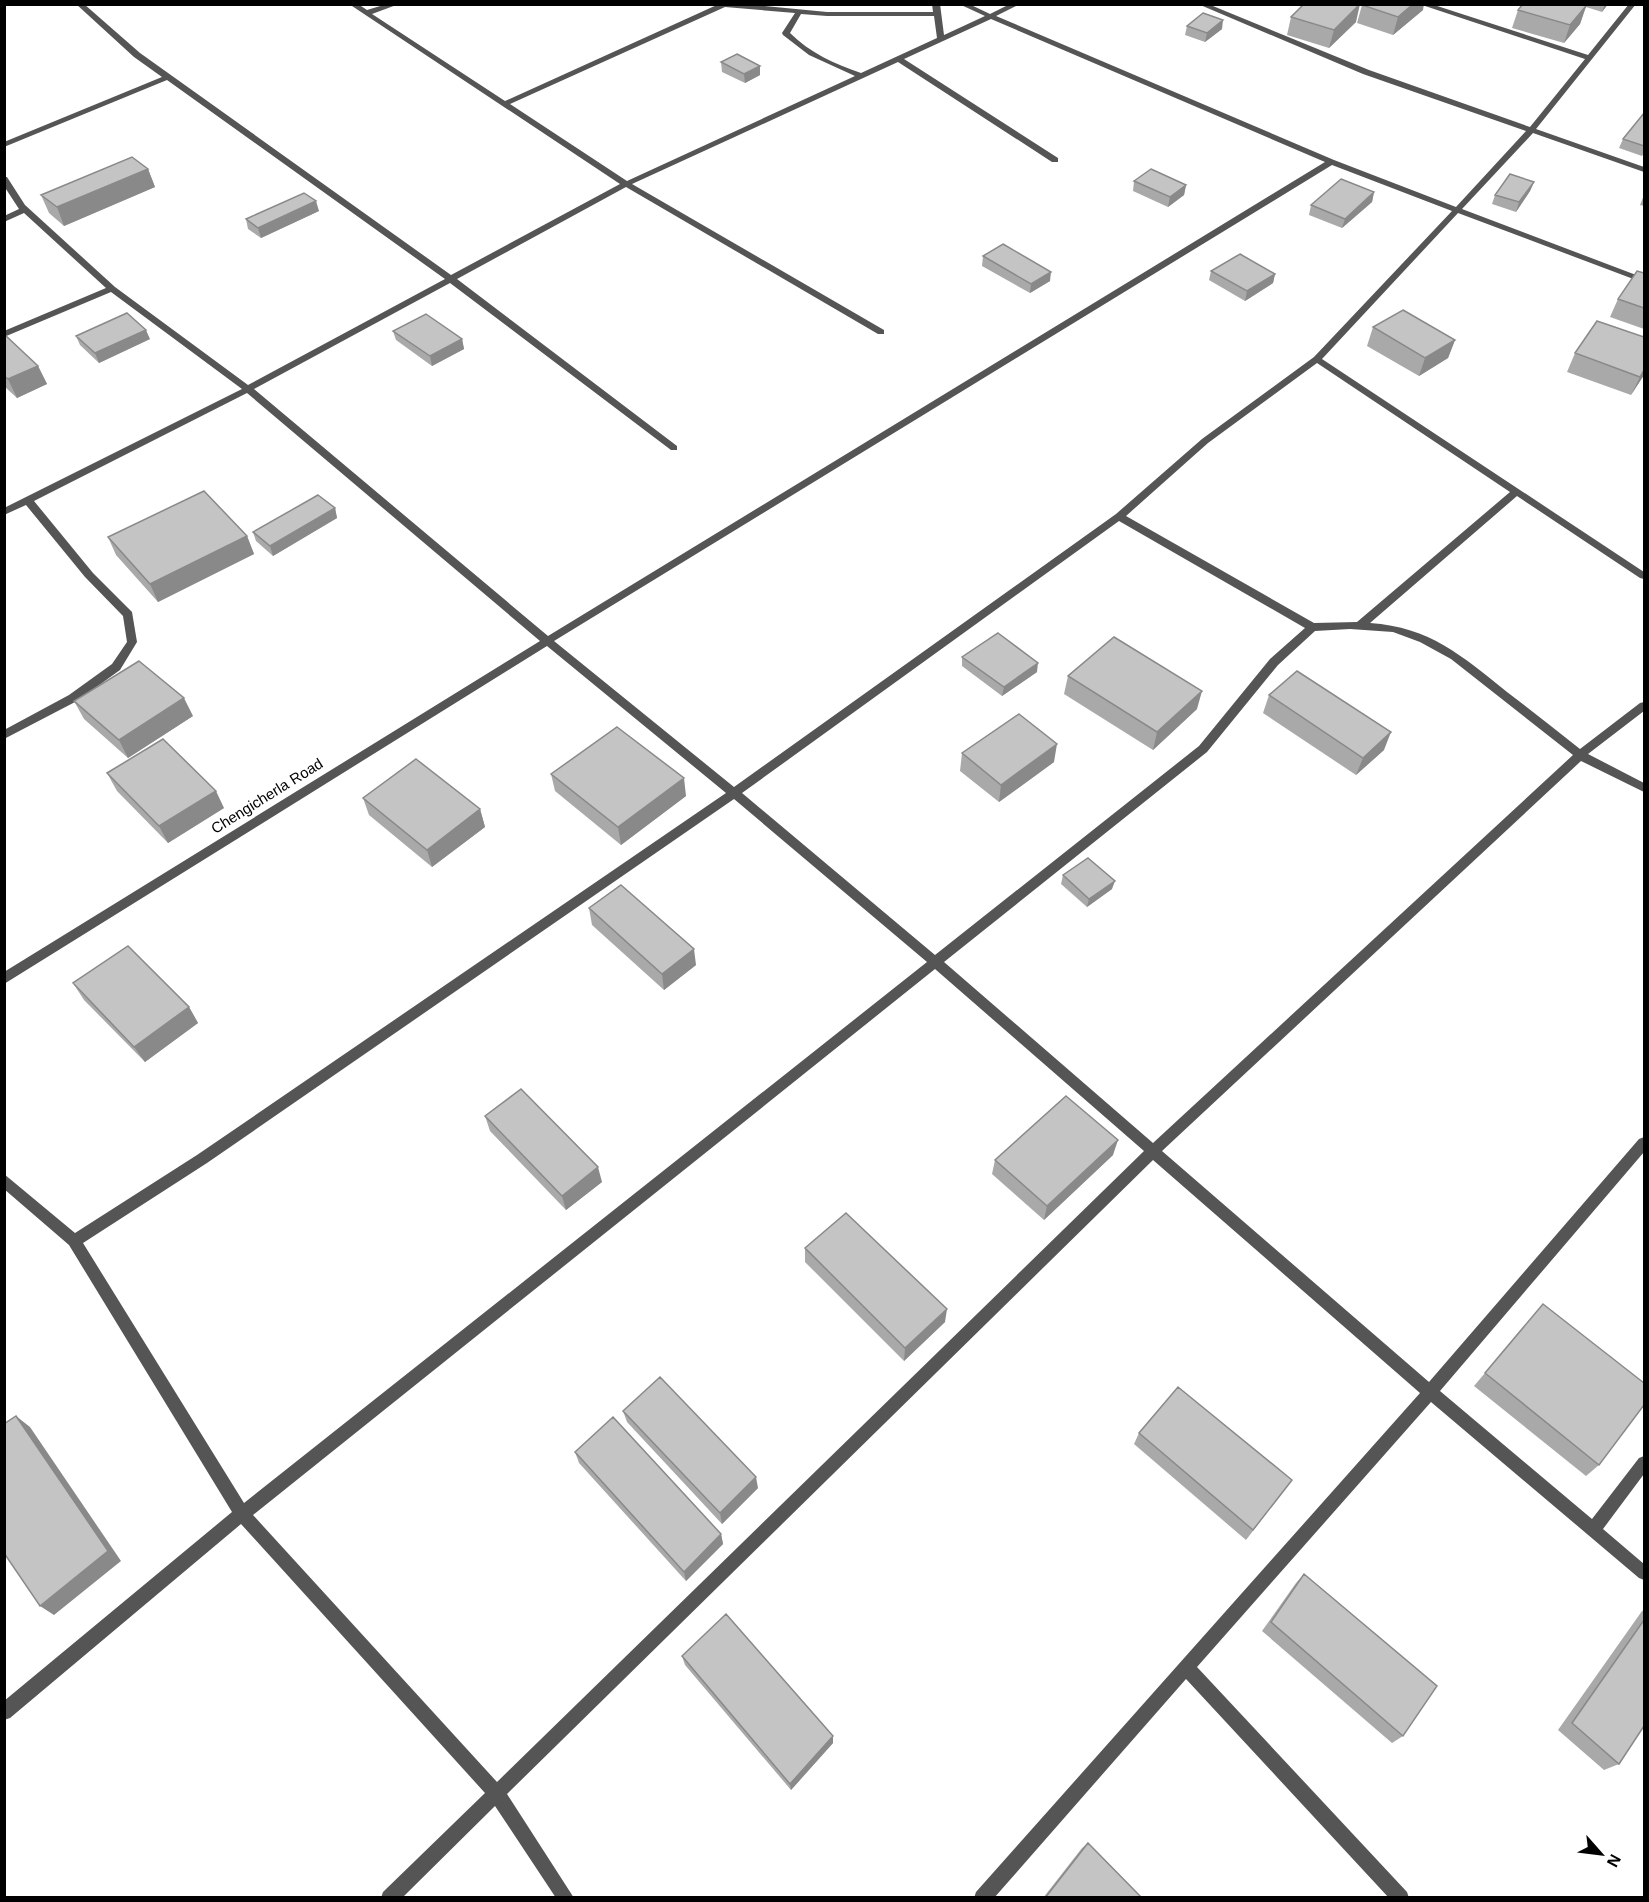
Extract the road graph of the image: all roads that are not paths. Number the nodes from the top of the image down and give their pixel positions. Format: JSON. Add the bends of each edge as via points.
{"nodes":[{"id":1,"x":80,"y":4,"type":"edge"},
{"id":2,"x":352,"y":4,"type":"edge"},
{"id":3,"x":396,"y":4,"type":"edge"},
{"id":4,"x":936,"y":4,"type":"edge"},
{"id":5,"x":962,"y":4,"type":"edge"},
{"id":6,"x":1017,"y":4,"type":"edge"},
{"id":7,"x":1201,"y":4,"type":"edge"},
{"id":8,"x":1422,"y":4,"type":"edge"},
{"id":9,"x":1633,"y":4,"type":"edge"},
{"id":10,"x":725,"y":5,"type":"edge"},
{"id":11,"x":799,"y":12,"type":"junction"},
{"id":12,"x":366,"y":13,"type":"junction"},
{"id":13,"x":937,"y":14,"type":"junction"},
{"id":14,"x":992,"y":16,"type":"junction"},
{"id":15,"x":941,"y":40,"type":"junction"},
{"id":16,"x":1590,"y":58,"type":"junction"},
{"id":17,"x":899,"y":59,"type":"junction"},
{"id":18,"x":862,"y":76,"type":"junction"},
{"id":19,"x":168,"y":77,"type":"junction"},
{"id":20,"x":504,"y":104,"type":"junction"},
{"id":21,"x":1530,"y":132,"type":"junction"},
{"id":22,"x":4,"y":145,"type":"edge"},
{"id":23,"x":1055,"y":160,"type":"dead end"},
{"id":24,"x":1331,"y":162,"type":"junction"},
{"id":25,"x":1644,"y":171,"type":"edge"},
{"id":26,"x":4,"y":180,"type":"edge"},
{"id":27,"x":626,"y":184,"type":"junction"},
{"id":28,"x":25,"y":209,"type":"junction"},
{"id":29,"x":1457,"y":210,"type":"junction"},
{"id":30,"x":4,"y":219,"type":"edge"},
{"id":31,"x":451,"y":279,"type":"junction"},
{"id":32,"x":1644,"y":281,"type":"edge"},
{"id":33,"x":112,"y":289,"type":"junction"},
{"id":34,"x":881,"y":332,"type":"dead end"},
{"id":35,"x":4,"y":334,"type":"edge"},
{"id":36,"x":1317,"y":359,"type":"junction"},
{"id":37,"x":248,"y":389,"type":"junction"},
{"id":38,"x":674,"y":448,"type":"dead end"},
{"id":39,"x":1517,"y":491,"type":"junction"},
{"id":40,"x":27,"y":499,"type":"junction"},
{"id":41,"x":4,"y":512,"type":"edge"},
{"id":42,"x":1119,"y":516,"type":"junction"},
{"id":43,"x":1644,"y":576,"type":"edge"},
{"id":44,"x":1359,"y":626,"type":"junction"},
{"id":45,"x":1312,"y":627,"type":"junction"},
{"id":46,"x":546,"y":640,"type":"junction"},
{"id":47,"x":1644,"y":706,"type":"edge"},
{"id":48,"x":4,"y":735,"type":"edge"},
{"id":49,"x":1580,"y":755,"type":"junction"},
{"id":50,"x":1644,"y":788,"type":"edge"},
{"id":51,"x":734,"y":793,"type":"junction"},
{"id":52,"x":935,"y":962,"type":"junction"},
{"id":53,"x":4,"y":979,"type":"edge"},
{"id":54,"x":1644,"y":1143,"type":"edge"},
{"id":55,"x":1152,"y":1152,"type":"junction"},
{"id":56,"x":4,"y":1180,"type":"edge"},
{"id":57,"x":74,"y":1241,"type":"junction"},
{"id":58,"x":1430,"y":1392,"type":"junction"},
{"id":59,"x":1644,"y":1463,"type":"edge"},
{"id":60,"x":242,"y":1514,"type":"junction"},
{"id":61,"x":1594,"y":1529,"type":"junction"},
{"id":62,"x":1644,"y":1573,"type":"edge"},
{"id":63,"x":1186,"y":1667,"type":"junction"},
{"id":64,"x":4,"y":1712,"type":"edge"},
{"id":65,"x":496,"y":1793,"type":"junction"},
{"id":66,"x":389,"y":1898,"type":"edge"},
{"id":67,"x":566,"y":1898,"type":"edge"},
{"id":68,"x":982,"y":1898,"type":"edge"},
{"id":69,"x":1401,"y":1898,"type":"edge"}],
"edges":[{"from":1,"to":19,"type":"street"},
{"from":2,"to":12,"type":"street"},
{"from":3,"to":12,"type":"street"},
{"from":4,"to":13,"type":"street"},
{"from":5,"to":14,"type":"street"},
{"from":6,"to":14,"type":"street"},
{"from":7,"to":21,"type":"street","via":[[1366,72]]},
{"from":8,"to":16,"type":"street"},
{"from":9,"to":16,"type":"street"},
{"from":10,"to":11,"type":"street"},
{"from":10,"to":20,"type":"street"},
{"from":11,"to":13,"type":"street"},
{"from":11,"to":18,"type":"street","via":[[786,33],[796,46]]},
{"from":12,"to":20,"type":"street"},
{"from":13,"to":15,"type":"street"},
{"from":14,"to":15,"type":"street"},
{"from":14,"to":24,"type":"street"},
{"from":15,"to":17,"type":"street"},
{"from":16,"to":21,"type":"street"},
{"from":17,"to":18,"type":"street"},
{"from":17,"to":23,"type":"street"},
{"from":18,"to":27,"type":"street"},
{"from":19,"to":22,"type":"street"},
{"from":19,"to":31,"type":"street"},
{"from":20,"to":27,"type":"street"},
{"from":21,"to":25,"type":"street"},
{"from":21,"to":29,"type":"street"},
{"from":24,"to":29,"type":"street"},
{"from":24,"to":46,"type":"street","name":"Chengicherla Road"},
{"from":26,"to":28,"type":"street"},
{"from":27,"to":31,"type":"street"},
{"from":27,"to":34,"type":"street"},
{"from":28,"to":30,"type":"street"},
{"from":28,"to":33,"type":"street"},
{"from":29,"to":32,"type":"street"},
{"from":29,"to":36,"type":"street"},
{"from":31,"to":37,"type":"street"},
{"from":31,"to":38,"type":"street"},
{"from":33,"to":35,"type":"street"},
{"from":33,"to":37,"type":"street"},
{"from":36,"to":39,"type":"street"},
{"from":36,"to":42,"type":"street","via":[[1205,441]]},
{"from":37,"to":40,"type":"street"},
{"from":37,"to":46,"type":"street"},
{"from":39,"to":43,"type":"street"},
{"from":39,"to":44,"type":"street"},
{"from":40,"to":41,"type":"street"},
{"from":40,"to":48,"type":"street","via":[[88,575],[128,615],[132,642],[116,667],[82,692]]},
{"from":42,"to":45,"type":"street"},
{"from":42,"to":51,"type":"street"},
{"from":44,"to":45,"type":"street"},
{"from":44,"to":49,"type":"street","via":[[1394,628],[1455,656]]},
{"from":45,"to":52,"type":"street","via":[[1274,662],[1203,749]]},
{"from":46,"to":51,"type":"street"},
{"from":46,"to":53,"type":"street","name":"Chengicherla Road"},
{"from":47,"to":49,"type":"street"},
{"from":49,"to":50,"type":"street"},
{"from":49,"to":55,"type":"street"},
{"from":51,"to":52,"type":"street"},
{"from":51,"to":57,"type":"street","via":[[202,1159]]},
{"from":52,"to":55,"type":"street"},
{"from":52,"to":60,"type":"street"},
{"from":54,"to":58,"type":"street"},
{"from":55,"to":58,"type":"street"},
{"from":55,"to":65,"type":"street"},
{"from":56,"to":57,"type":"street"},
{"from":57,"to":60,"type":"street"},
{"from":58,"to":61,"type":"street"},
{"from":58,"to":63,"type":"street"},
{"from":59,"to":61,"type":"street"},
{"from":60,"to":64,"type":"street"},
{"from":60,"to":65,"type":"street"},
{"from":61,"to":62,"type":"street"},
{"from":63,"to":68,"type":"street"},
{"from":63,"to":69,"type":"street"},
{"from":65,"to":66,"type":"street"},
{"from":65,"to":67,"type":"street"}]}
